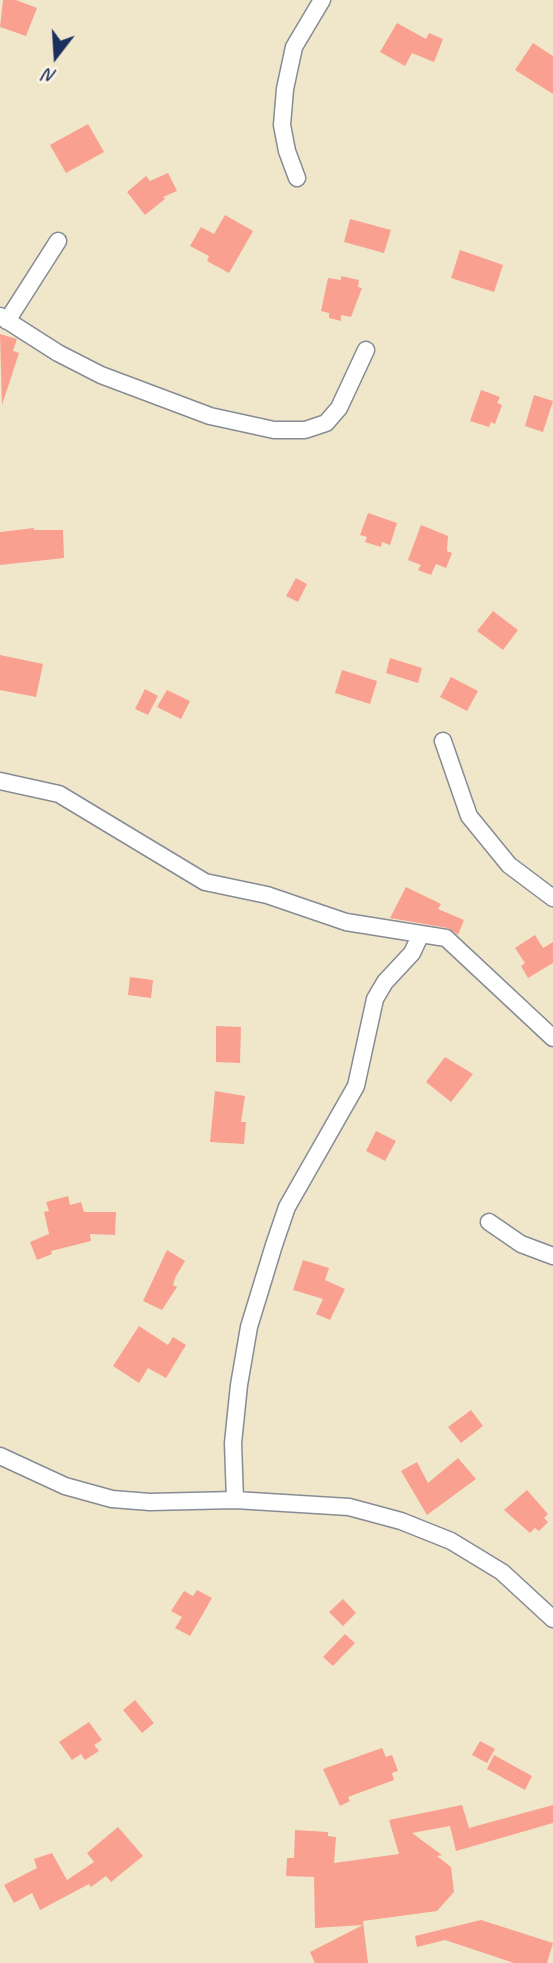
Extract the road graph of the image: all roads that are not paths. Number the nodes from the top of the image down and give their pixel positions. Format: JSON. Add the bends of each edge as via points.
{"nodes":[{"id":1,"x":322,"y":0,"type":"edge"},
{"id":2,"x":297,"y":178,"type":"dead end"},
{"id":3,"x":58,"y":241,"type":"dead end"},
{"id":4,"x":4,"y":319,"type":"edge"},
{"id":5,"x":366,"y":350,"type":"dead end"},
{"id":6,"x":443,"y":741,"type":"dead end"},
{"id":7,"x":0,"y":781,"type":"edge"},
{"id":8,"x":553,"y":898,"type":"edge"},
{"id":9,"x":420,"y":936,"type":"junction"},
{"id":10,"x":553,"y":1038,"type":"edge"},
{"id":11,"x":489,"y":1222,"type":"dead end"},
{"id":12,"x":553,"y":1256,"type":"edge"},
{"id":13,"x":0,"y":1456,"type":"edge"},
{"id":14,"x":235,"y":1500,"type":"junction"},
{"id":15,"x":553,"y":1619,"type":"edge"}],
"edges":[{"from":1,"to":2,"type":"street","via":[[294,47],[285,89],[282,125]]},
{"from":3,"to":4,"type":"street"},
{"from":4,"to":5,"type":"street","via":[[101,375],[210,416],[274,430],[305,430],[326,423],[339,408]]},
{"from":6,"to":8,"type":"street","via":[[469,816],[509,865]]},
{"from":7,"to":9,"type":"street","via":[[59,794],[205,882],[267,895],[346,922]]},
{"from":9,"to":10,"type":"street","via":[[446,938]]},
{"from":9,"to":14,"type":"street","via":[[412,953],[374,999],[356,1086],[287,1207],[274,1245],[249,1327],[239,1385],[233,1443]]},
{"from":11,"to":12,"type":"street","via":[[521,1244]]},
{"from":13,"to":14,"type":"street","via":[[65,1486],[112,1499]]},
{"from":14,"to":15,"type":"street","via":[[349,1507],[401,1521],[451,1541],[502,1572]]}]}
